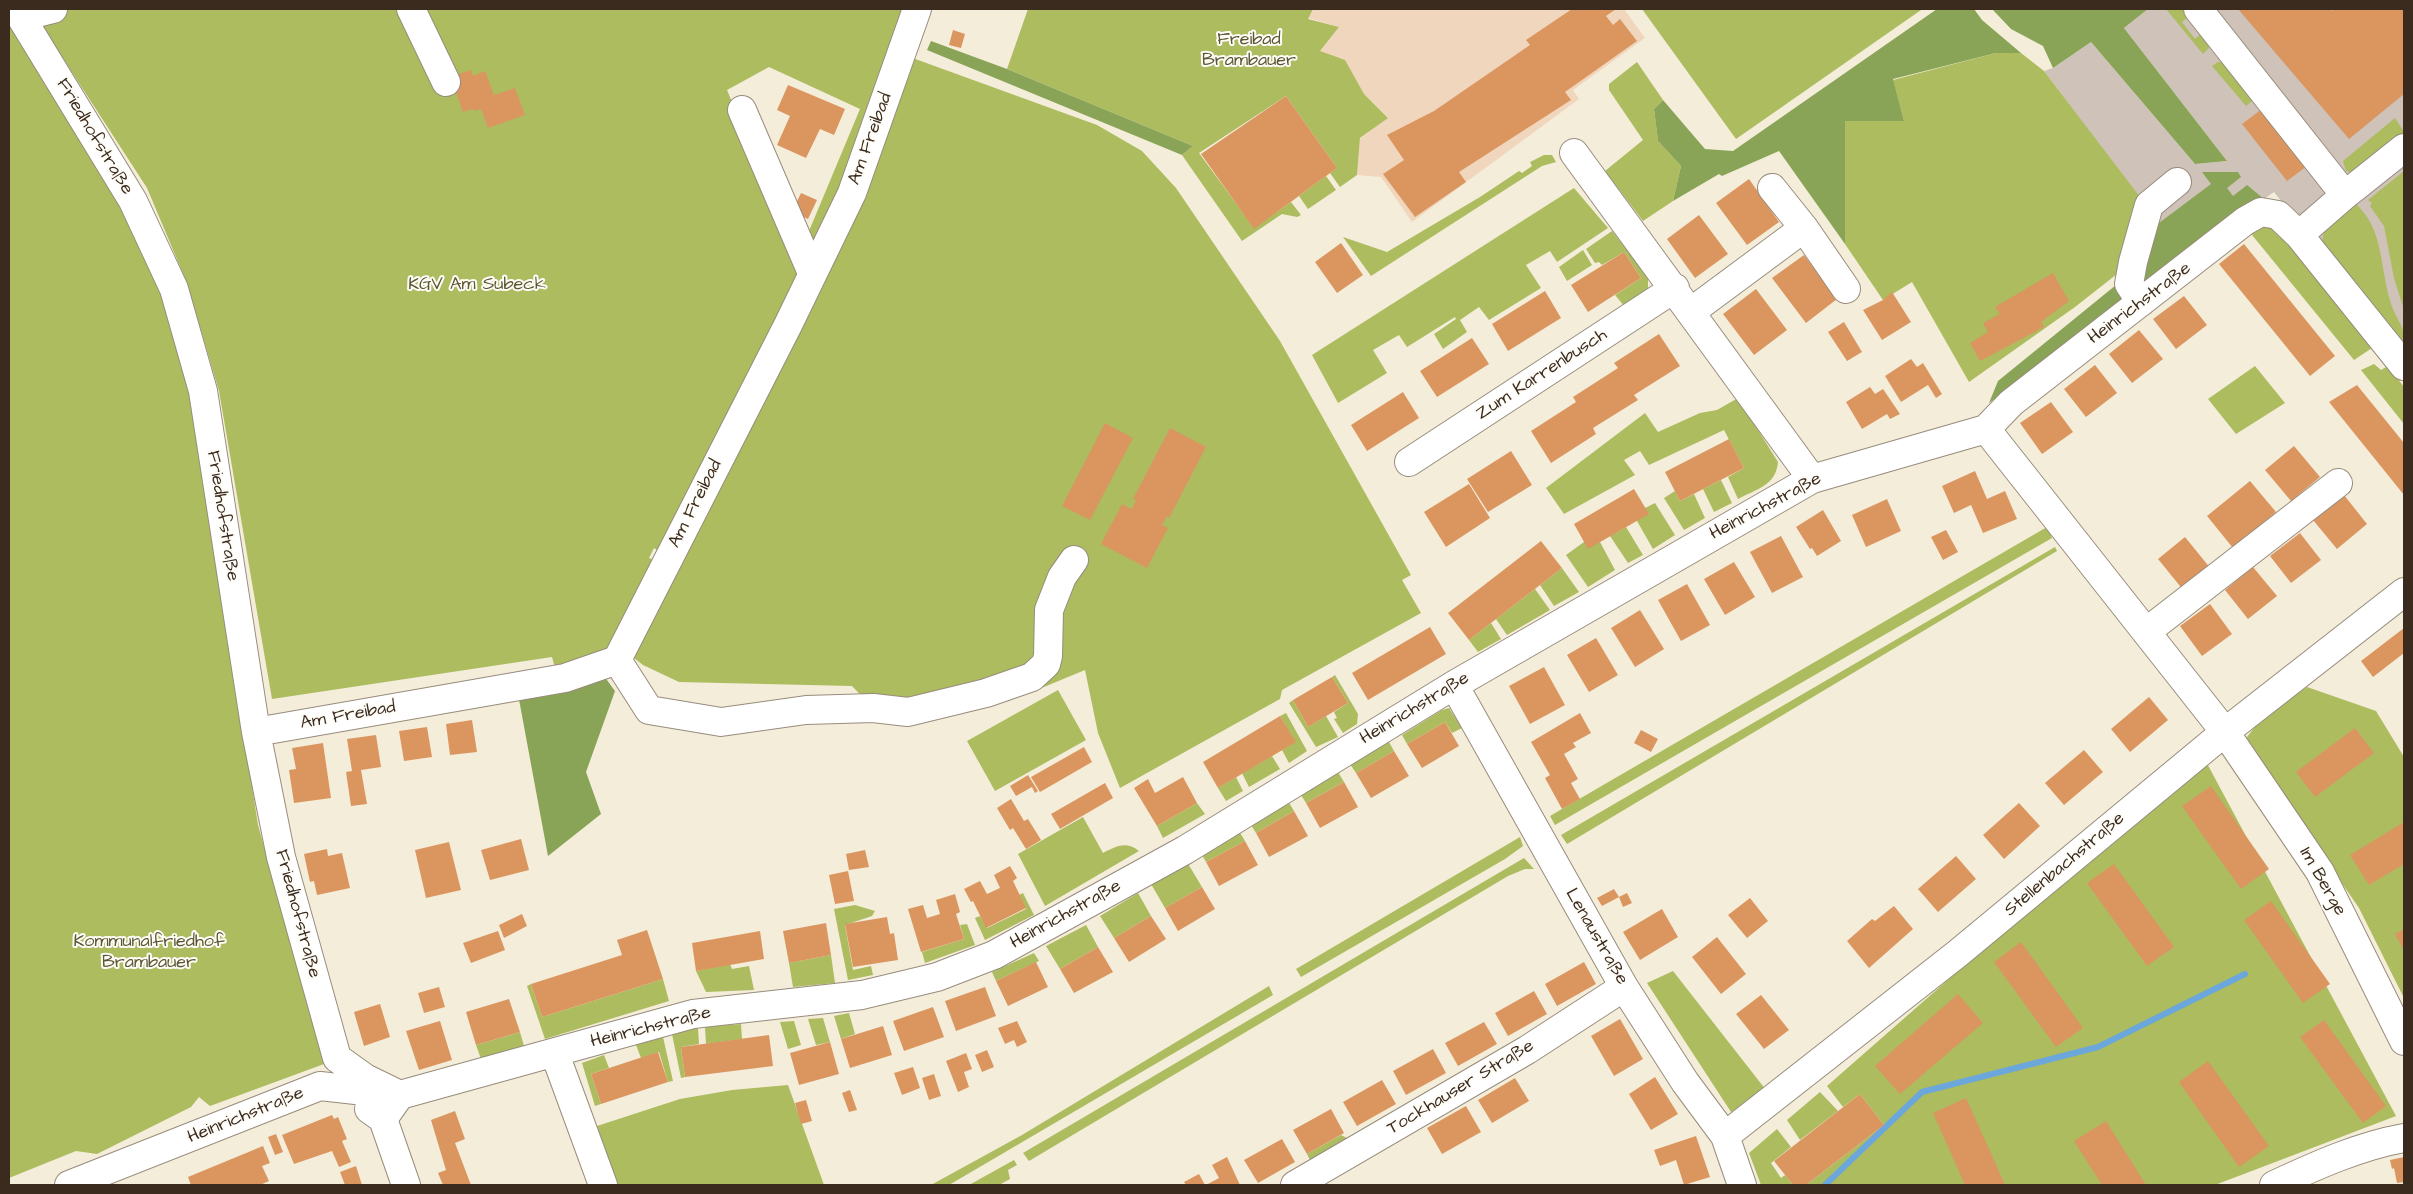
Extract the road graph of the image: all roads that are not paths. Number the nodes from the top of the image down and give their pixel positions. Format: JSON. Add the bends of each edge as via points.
{"nodes":[{"id":1,"x":53,"y":9,"type":"edge"},
{"id":2,"x":411,"y":9,"type":"edge"},
{"id":3,"x":917,"y":9,"type":"edge"},
{"id":4,"x":2198,"y":9,"type":"edge"},
{"id":5,"x":18,"y":13,"type":"edge"},
{"id":6,"x":446,"y":82,"type":"dead end"},
{"id":7,"x":742,"y":110,"type":"dead end"},
{"id":8,"x":2404,"y":148,"type":"edge"},
{"id":9,"x":1574,"y":153,"type":"dead end"},
{"id":10,"x":2177,"y":182,"type":"dead end"},
{"id":11,"x":1772,"y":188,"type":"dead end"},
{"id":12,"x":2345,"y":195,"type":"junction"},
{"id":13,"x":1804,"y":228,"type":"junction"},
{"id":14,"x":2299,"y":235,"type":"junction"},
{"id":15,"x":812,"y":273,"type":"junction"},
{"id":16,"x":1675,"y":288,"type":"junction"},
{"id":17,"x":1846,"y":289,"type":"dead end"},
{"id":18,"x":2141,"y":302,"type":"junction"},
{"id":19,"x":1692,"y":311,"type":"junction"},
{"id":20,"x":2404,"y":366,"type":"edge"},
{"id":21,"x":1986,"y":429,"type":"junction"},
{"id":22,"x":1409,"y":462,"type":"dead end"},
{"id":23,"x":1812,"y":479,"type":"junction"},
{"id":24,"x":2338,"y":483,"type":"dead end"},
{"id":25,"x":1074,"y":560,"type":"dead end"},
{"id":26,"x":2404,"y":592,"type":"edge"},
{"id":27,"x":2146,"y":632,"type":"junction"},
{"id":28,"x":617,"y":660,"type":"junction"},
{"id":29,"x":1454,"y":685,"type":"junction"},
{"id":30,"x":256,"y":732,"type":"junction"},
{"id":31,"x":2225,"y":732,"type":"junction"},
{"id":32,"x":1624,"y":987,"type":"junction"},
{"id":33,"x":2404,"y":1041,"type":"edge"},
{"id":34,"x":555,"y":1054,"type":"junction"},
{"id":35,"x":337,"y":1058,"type":"junction"},
{"id":36,"x":320,"y":1086,"type":"junction"},
{"id":37,"x":400,"y":1095,"type":"junction"},
{"id":38,"x":383,"y":1119,"type":"junction"},
{"id":39,"x":1725,"y":1136,"type":"junction"},
{"id":40,"x":2404,"y":1138,"type":"edge"},
{"id":41,"x":2322,"y":1175,"type":"edge"},
{"id":42,"x":69,"y":1185,"type":"edge"},
{"id":43,"x":406,"y":1185,"type":"edge"},
{"id":44,"x":604,"y":1185,"type":"edge"},
{"id":45,"x":1295,"y":1185,"type":"edge"},
{"id":46,"x":1742,"y":1185,"type":"edge"},
{"id":47,"x":2274,"y":1185,"type":"edge"}],
"edges":[{"from":1,"to":5,"type":"street"},
{"from":2,"to":6,"type":"street"},
{"from":3,"to":15,"type":"street","name":"Am Freibad","via":[[852,193]]},
{"from":4,"to":12,"type":"street"},
{"from":5,"to":30,"type":"street","name":"Friedhofstraße","via":[[133,201],[174,289],[203,391]]},
{"from":7,"to":15,"type":"street"},
{"from":8,"to":12,"type":"street"},
{"from":9,"to":16,"type":"street"},
{"from":10,"to":18,"type":"street","via":[[2149,205],[2129,284]]},
{"from":11,"to":13,"type":"street"},
{"from":12,"to":14,"type":"street"},
{"from":13,"to":17,"type":"street"},
{"from":13,"to":19,"type":"street"},
{"from":14,"to":18,"type":"street","name":"Heinrichstraße","via":[[2278,215],[2261,212]]},
{"from":14,"to":20,"type":"street"},
{"from":15,"to":28,"type":"street","name":"Am Freibad"},
{"from":16,"to":19,"type":"street"},
{"from":16,"to":22,"type":"street","name":"Zum Karrenbusch"},
{"from":18,"to":21,"type":"street","name":"Heinrichstraße","via":[[2011,403]]},
{"from":19,"to":23,"type":"street"},
{"from":21,"to":23,"type":"street","name":"Heinrichstraße"},
{"from":21,"to":27,"type":"street"},
{"from":23,"to":29,"type":"street","name":"Heinrichstraße"},
{"from":24,"to":27,"type":"street"},
{"from":25,"to":28,"type":"street","via":[[1062,577],[1049,610],[1046,664],[1032,677],[986,693],[908,712],[873,708],[806,710],[722,722],[649,710]]},
{"from":26,"to":31,"type":"street","name":"Stellenbachstraße"},
{"from":27,"to":31,"type":"street"},
{"from":28,"to":30,"type":"street","name":"Am Freibad","via":[[565,678]]},
{"from":29,"to":32,"type":"street","name":"Lenaustraße"},
{"from":29,"to":34,"type":"street","name":"Heinrichstraße","via":[[1185,850],[994,955],[937,977],[862,994],[693,1014]]},
{"from":30,"to":35,"type":"street","name":"Friedhofstraße","via":[[281,857]]},
{"from":31,"to":33,"type":"street","name":"Im Berge","via":[[2320,872]]},
{"from":31,"to":39,"type":"street","name":"Stellenbachstraße","via":[[1957,954]]},
{"from":32,"to":39,"type":"street","name":"Lenaustraße","via":[[1685,1082]]},
{"from":32,"to":45,"type":"street","name":"Tockhauser Straße","via":[[1527,1050]]},
{"from":34,"to":37,"type":"street","name":"Heinrichstraße"},
{"from":34,"to":44,"type":"street"},
{"from":35,"to":36,"type":"street"},
{"from":35,"to":37,"type":"street","via":[[365,1078]]},
{"from":36,"to":37,"type":"street","name":"Heinrichstraße"},
{"from":36,"to":38,"type":"street","via":[[351,1098]]},
{"from":36,"to":42,"type":"street","name":"Heinrichstraße"},
{"from":37,"to":38,"type":"street"},
{"from":38,"to":43,"type":"street"},
{"from":39,"to":46,"type":"street","name":"Lenaustraße"},
{"from":40,"to":41,"type":"street","via":[[2388,1141]]},
{"from":41,"to":47,"type":"street"}]}
